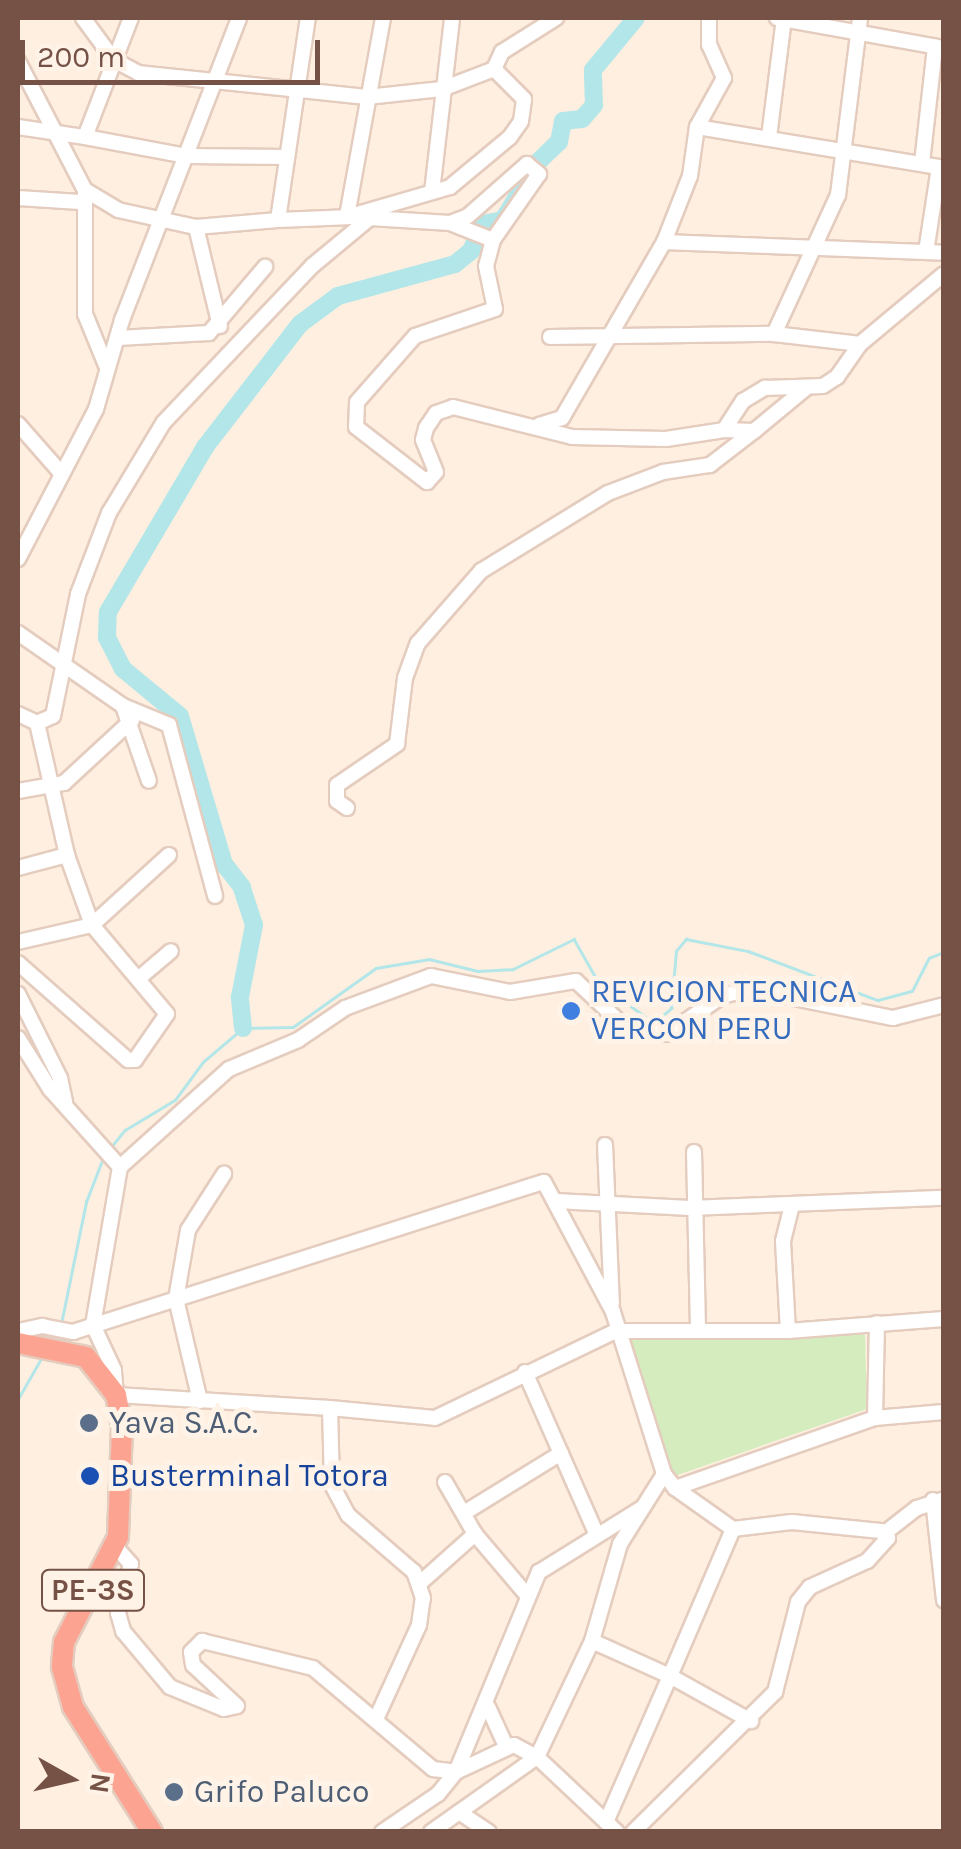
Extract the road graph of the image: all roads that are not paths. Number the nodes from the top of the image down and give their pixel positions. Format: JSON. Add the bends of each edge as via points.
{"nodes":[{"id":1,"x":83,"y":18,"type":"edge"},
{"id":2,"x":131,"y":18,"type":"edge"},
{"id":3,"x":236,"y":18,"type":"edge"},
{"id":4,"x":308,"y":18,"type":"edge"},
{"id":5,"x":383,"y":18,"type":"edge"},
{"id":6,"x":452,"y":18,"type":"edge"},
{"id":7,"x":556,"y":18,"type":"edge"},
{"id":8,"x":709,"y":18,"type":"edge"},
{"id":9,"x":782,"y":18,"type":"edge"},
{"id":10,"x":860,"y":18,"type":"edge"},
{"id":11,"x":858,"y":35,"type":"junction"},
{"id":12,"x":939,"y":48,"type":"edge"},
{"id":13,"x":18,"y":60,"type":"edge"},
{"id":14,"x":114,"y":60,"type":"junction"},
{"id":15,"x":494,"y":69,"type":"junction"},
{"id":16,"x":216,"y":84,"type":"junction"},
{"id":17,"x":442,"y":89,"type":"junction"},
{"id":18,"x":295,"y":92,"type":"junction"},
{"id":19,"x":367,"y":97,"type":"junction"},
{"id":20,"x":18,"y":127,"type":"edge"},
{"id":21,"x":697,"y":127,"type":"junction"},
{"id":22,"x":56,"y":131,"type":"junction"},
{"id":23,"x":85,"y":137,"type":"junction"},
{"id":24,"x":769,"y":137,"type":"junction"},
{"id":25,"x":846,"y":152,"type":"junction"},
{"id":26,"x":187,"y":156,"type":"junction"},
{"id":27,"x":286,"y":158,"type":"junction"},
{"id":28,"x":922,"y":164,"type":"junction"},
{"id":29,"x":942,"y":167,"type":"edge"},
{"id":30,"x":432,"y":192,"type":"junction"},
{"id":31,"x":83,"y":196,"type":"junction"},
{"id":32,"x":18,"y":198,"type":"edge"},
{"id":33,"x":347,"y":217,"type":"junction"},
{"id":34,"x":370,"y":218,"type":"junction"},
{"id":35,"x":162,"y":220,"type":"junction"},
{"id":36,"x":278,"y":220,"type":"junction"},
{"id":37,"x":450,"y":223,"type":"junction"},
{"id":38,"x":196,"y":227,"type":"junction"},
{"id":39,"x":486,"y":238,"type":"junction"},
{"id":40,"x":664,"y":242,"type":"junction"},
{"id":41,"x":818,"y":245,"type":"junction"},
{"id":42,"x":926,"y":252,"type":"junction"},
{"id":43,"x":944,"y":253,"type":"edge"},
{"id":44,"x":265,"y":267,"type":"dead end"},
{"id":45,"x":944,"y":274,"type":"edge"},
{"id":46,"x":220,"y":326,"type":"junction"},
{"id":47,"x":774,"y":334,"type":"junction"},
{"id":48,"x":550,"y":336,"type":"dead end"},
{"id":49,"x":609,"y":336,"type":"junction"},
{"id":50,"x":118,"y":338,"type":"junction"},
{"id":51,"x":860,"y":344,"type":"junction"},
{"id":52,"x":107,"y":368,"type":"junction"},
{"id":53,"x":806,"y":388,"type":"junction"},
{"id":54,"x":18,"y":424,"type":"edge"},
{"id":55,"x":533,"y":426,"type":"junction"},
{"id":56,"x":724,"y":430,"type":"junction"},
{"id":57,"x":754,"y":431,"type":"junction"},
{"id":58,"x":61,"y":473,"type":"junction"},
{"id":59,"x":18,"y":559,"type":"edge"},
{"id":60,"x":18,"y":633,"type":"edge"},
{"id":61,"x":62,"y":659,"type":"junction"},
{"id":62,"x":127,"y":713,"type":"junction"},
{"id":63,"x":18,"y":714,"type":"edge"},
{"id":64,"x":37,"y":723,"type":"junction"},
{"id":65,"x":149,"y":781,"type":"dead end"},
{"id":66,"x":48,"y":784,"type":"junction"},
{"id":67,"x":18,"y":791,"type":"edge"},
{"id":68,"x":347,"y":808,"type":"dead end"},
{"id":69,"x":67,"y":855,"type":"junction"},
{"id":70,"x":169,"y":855,"type":"dead end"},
{"id":71,"x":18,"y":868,"type":"edge"},
{"id":72,"x":215,"y":896,"type":"dead end"},
{"id":73,"x":92,"y":925,"type":"junction"},
{"id":74,"x":18,"y":942,"type":"edge"},
{"id":75,"x":171,"y":951,"type":"dead end"},
{"id":76,"x":18,"y":963,"type":"edge"},
{"id":77,"x":138,"y":979,"type":"junction"},
{"id":78,"x":18,"y":994,"type":"edge"},
{"id":79,"x":944,"y":1006,"type":"edge"},
{"id":80,"x":18,"y":1038,"type":"edge"},
{"id":81,"x":66,"y":1107,"type":"junction"},
{"id":82,"x":604,"y":1146,"type":"dead end"},
{"id":83,"x":694,"y":1152,"type":"dead end"},
{"id":84,"x":120,"y":1167,"type":"junction"},
{"id":85,"x":224,"y":1174,"type":"dead end"},
{"id":86,"x":944,"y":1198,"type":"edge"},
{"id":87,"x":556,"y":1201,"type":"junction"},
{"id":88,"x":611,"y":1204,"type":"junction"},
{"id":89,"x":792,"y":1206,"type":"junction"},
{"id":90,"x":690,"y":1208,"type":"junction"},
{"id":91,"x":176,"y":1300,"type":"junction"},
{"id":92,"x":612,"y":1312,"type":"junction"},
{"id":93,"x":944,"y":1319,"type":"edge"},
{"id":94,"x":877,"y":1322,"type":"junction"},
{"id":95,"x":93,"y":1325,"type":"junction"},
{"id":96,"x":616,"y":1331,"type":"junction"},
{"id":97,"x":698,"y":1331,"type":"junction"},
{"id":98,"x":788,"y":1331,"type":"junction"},
{"id":99,"x":18,"y":1339,"type":"edge"},
{"id":100,"x":68,"y":1340,"type":"junction"},
{"id":101,"x":525,"y":1372,"type":"junction"},
{"id":102,"x":116,"y":1395,"type":"junction"},
{"id":103,"x":200,"y":1401,"type":"junction"},
{"id":104,"x":330,"y":1408,"type":"junction"},
{"id":105,"x":944,"y":1412,"type":"edge"},
{"id":106,"x":875,"y":1418,"type":"junction"},
{"id":107,"x":560,"y":1453,"type":"junction"},
{"id":108,"x":664,"y":1474,"type":"junction"},
{"id":109,"x":445,"y":1482,"type":"dead end"},
{"id":110,"x":675,"y":1488,"type":"junction"},
{"id":111,"x":938,"y":1500,"type":"edge"},
{"id":112,"x":642,"y":1508,"type":"junction"},
{"id":113,"x":464,"y":1513,"type":"junction"},
{"id":114,"x":734,"y":1529,"type":"junction"},
{"id":115,"x":886,"y":1532,"type":"junction"},
{"id":116,"x":475,"y":1534,"type":"junction"},
{"id":117,"x":597,"y":1535,"type":"junction"},
{"id":118,"x":116,"y":1547,"type":"junction"},
{"id":119,"x":420,"y":1582,"type":"junction"},
{"id":120,"x":527,"y":1596,"type":"junction"},
{"id":121,"x":944,"y":1600,"type":"edge"},
{"id":122,"x":592,"y":1641,"type":"junction"},
{"id":123,"x":670,"y":1676,"type":"junction"},
{"id":124,"x":488,"y":1707,"type":"junction"},
{"id":125,"x":376,"y":1718,"type":"junction"},
{"id":126,"x":751,"y":1721,"type":"junction"},
{"id":127,"x":505,"y":1744,"type":"junction"},
{"id":128,"x":537,"y":1757,"type":"junction"},
{"id":129,"x":456,"y":1772,"type":"junction"},
{"id":130,"x":459,"y":1812,"type":"junction"},
{"id":131,"x":611,"y":1827,"type":"edge"},
{"id":132,"x":152,"y":1832,"type":"edge"},
{"id":133,"x":382,"y":1832,"type":"edge"},
{"id":134,"x":431,"y":1832,"type":"edge"},
{"id":135,"x":490,"y":1832,"type":"edge"},
{"id":136,"x":634,"y":1832,"type":"edge"}],
"edges":[{"from":1,"to":14,"type":"street"},
{"from":2,"to":14,"type":"street"},
{"from":3,"to":16,"type":"street"},
{"from":4,"to":18,"type":"street"},
{"from":5,"to":19,"type":"street"},
{"from":6,"to":17,"type":"street"},
{"from":7,"to":15,"type":"street","via":[[502,52]]},
{"from":8,"to":21,"type":"street","via":[[709,44],[724,78]]},
{"from":9,"to":11,"type":"street"},
{"from":9,"to":24,"type":"street"},
{"from":10,"to":11,"type":"street"},
{"from":11,"to":12,"type":"street"},
{"from":11,"to":25,"type":"street"},
{"from":12,"to":28,"type":"street"},
{"from":13,"to":22,"type":"street"},
{"from":14,"to":16,"type":"street","via":[[138,73]]},
{"from":14,"to":23,"type":"street"},
{"from":15,"to":17,"type":"street"},
{"from":15,"to":30,"type":"street","via":[[524,99],[521,121],[462,178]]},
{"from":16,"to":18,"type":"street"},
{"from":16,"to":26,"type":"street"},
{"from":17,"to":19,"type":"street"},
{"from":17,"to":30,"type":"street"},
{"from":18,"to":19,"type":"street"},
{"from":18,"to":27,"type":"street"},
{"from":19,"to":33,"type":"street"},
{"from":20,"to":22,"type":"street"},
{"from":21,"to":24,"type":"street"},
{"from":21,"to":40,"type":"street","via":[[690,176]]},
{"from":22,"to":23,"type":"street"},
{"from":22,"to":31,"type":"street"},
{"from":23,"to":26,"type":"street"},
{"from":24,"to":25,"type":"street"},
{"from":25,"to":28,"type":"street"},
{"from":25,"to":41,"type":"street"},
{"from":26,"to":27,"type":"street"},
{"from":26,"to":35,"type":"street"},
{"from":27,"to":36,"type":"street"},
{"from":28,"to":29,"type":"street"},
{"from":29,"to":42,"type":"street"},
{"from":30,"to":33,"type":"street"},
{"from":31,"to":32,"type":"street"},
{"from":31,"to":35,"type":"street"},
{"from":31,"to":52,"type":"street","via":[[85,314]]},
{"from":33,"to":34,"type":"street"},
{"from":33,"to":36,"type":"street"},
{"from":34,"to":37,"type":"street"},
{"from":34,"to":61,"type":"street","via":[[312,266],[164,422],[110,513],[78,594]]},
{"from":35,"to":38,"type":"street"},
{"from":35,"to":50,"type":"street"},
{"from":36,"to":38,"type":"street"},
{"from":37,"to":39,"type":"street"},
{"from":37,"to":39,"type":"street","via":[[535,167],[538,180]]},
{"from":38,"to":46,"type":"street"},
{"from":39,"to":55,"type":"street","via":[[495,309],[414,336],[362,392],[356,427],[427,482],[436,467],[424,440],[436,414],[472,407]]},
{"from":40,"to":41,"type":"street"},
{"from":40,"to":49,"type":"street"},
{"from":41,"to":42,"type":"street"},
{"from":41,"to":47,"type":"street"},
{"from":42,"to":43,"type":"street"},
{"from":44,"to":46,"type":"street"},
{"from":45,"to":51,"type":"street"},
{"from":46,"to":50,"type":"street","via":[[200,336]]},
{"from":47,"to":49,"type":"street"},
{"from":47,"to":51,"type":"street"},
{"from":48,"to":49,"type":"street"},
{"from":49,"to":55,"type":"street","via":[[562,418]]},
{"from":50,"to":52,"type":"street"},
{"from":51,"to":53,"type":"street","via":[[837,377]]},
{"from":52,"to":58,"type":"street","via":[[96,410]]},
{"from":53,"to":56,"type":"street","via":[[774,386],[748,396]]},
{"from":53,"to":57,"type":"street"},
{"from":54,"to":58,"type":"street"},
{"from":55,"to":56,"type":"street","via":[[594,438],[666,439]]},
{"from":56,"to":57,"type":"street"},
{"from":57,"to":68,"type":"street","via":[[710,464],[663,472],[608,493],[481,571],[418,643],[405,678],[398,744],[337,785],[338,801]]},
{"from":58,"to":59,"type":"street"},
{"from":60,"to":61,"type":"street"},
{"from":61,"to":62,"type":"street"},
{"from":61,"to":64,"type":"street","via":[[53,716]]},
{"from":62,"to":65,"type":"street"},
{"from":62,"to":66,"type":"street","via":[[64,782]]},
{"from":62,"to":72,"type":"street","via":[[170,725]]},
{"from":63,"to":64,"type":"street"},
{"from":64,"to":66,"type":"street"},
{"from":66,"to":67,"type":"street"},
{"from":66,"to":69,"type":"street"},
{"from":69,"to":71,"type":"street"},
{"from":69,"to":73,"type":"street"},
{"from":70,"to":73,"type":"street"},
{"from":73,"to":74,"type":"street"},
{"from":73,"to":77,"type":"street"},
{"from":75,"to":77,"type":"street"},
{"from":76,"to":77,"type":"street","via":[[132,1061],[167,1010]]},
{"from":78,"to":81,"type":"street","via":[[60,1078]]},
{"from":79,"to":84,"type":"street","via":[[893,1018],[750,989],[722,996],[667,1034],[626,1028],[576,981],[510,992],[432,976],[407,980],[261,1059],[228,1068]]},
{"from":80,"to":81,"type":"street"},
{"from":81,"to":84,"type":"street"},
{"from":82,"to":88,"type":"street"},
{"from":83,"to":90,"type":"street"},
{"from":84,"to":95,"type":"street"},
{"from":85,"to":91,"type":"street","via":[[194,1216]]},
{"from":86,"to":89,"type":"street"},
{"from":87,"to":88,"type":"street"},
{"from":87,"to":91,"type":"street","via":[[538,1182]]},
{"from":87,"to":92,"type":"street"},
{"from":88,"to":90,"type":"street"},
{"from":88,"to":92,"type":"street"},
{"from":89,"to":90,"type":"street"},
{"from":89,"to":98,"type":"street","via":[[783,1241]]},
{"from":90,"to":97,"type":"street"},
{"from":91,"to":95,"type":"street"},
{"from":91,"to":103,"type":"street"},
{"from":92,"to":96,"type":"street"},
{"from":93,"to":94,"type":"street"},
{"from":94,"to":98,"type":"street"},
{"from":94,"to":106,"type":"street"},
{"from":95,"to":100,"type":"street"},
{"from":95,"to":102,"type":"street","via":[[114,1370]]},
{"from":96,"to":97,"type":"street"},
{"from":96,"to":101,"type":"street"},
{"from":96,"to":108,"type":"street"},
{"from":97,"to":98,"type":"street"},
{"from":99,"to":100,"type":"highway"},
{"from":99,"to":100,"type":"street","via":[[42,1326]]},
{"from":100,"to":102,"type":"highway"},
{"from":101,"to":104,"type":"street","via":[[428,1419]]},
{"from":101,"to":107,"type":"street"},
{"from":102,"to":103,"type":"street"},
{"from":102,"to":118,"type":"highway","number":"PE-3S","via":[[122,1426]]},
{"from":103,"to":104,"type":"street"},
{"from":104,"to":119,"type":"street","via":[[332,1485],[348,1515]]},
{"from":105,"to":106,"type":"street"},
{"from":106,"to":110,"type":"street"},
{"from":107,"to":113,"type":"street"},
{"from":107,"to":117,"type":"street"},
{"from":108,"to":110,"type":"street"},
{"from":108,"to":112,"type":"street"},
{"from":109,"to":113,"type":"street"},
{"from":110,"to":114,"type":"street"},
{"from":111,"to":115,"type":"street"},
{"from":111,"to":121,"type":"street"},
{"from":112,"to":117,"type":"street"},
{"from":112,"to":122,"type":"street","via":[[620,1544]]},
{"from":113,"to":116,"type":"street"},
{"from":114,"to":115,"type":"street","via":[[792,1522]]},
{"from":114,"to":123,"type":"street"},
{"from":115,"to":126,"type":"street","via":[[884,1550],[810,1588],[798,1602],[784,1675]]},
{"from":116,"to":119,"type":"street"},
{"from":116,"to":120,"type":"street"},
{"from":117,"to":120,"type":"street","via":[[539,1572]]},
{"from":118,"to":125,"type":"street","via":[[131,1564],[118,1613],[124,1631],[170,1688],[234,1709],[236,1700],[193,1665],[196,1644],[216,1642],[248,1657],[314,1668]]},
{"from":118,"to":132,"type":"highway","number":"PE-3S","via":[[64,1642],[62,1667],[73,1707]]},
{"from":119,"to":125,"type":"street","via":[[419,1625]]},
{"from":120,"to":124,"type":"street"},
{"from":122,"to":123,"type":"street"},
{"from":122,"to":128,"type":"street"},
{"from":123,"to":126,"type":"street"},
{"from":123,"to":131,"type":"street"},
{"from":124,"to":127,"type":"street"},
{"from":124,"to":129,"type":"street"},
{"from":125,"to":129,"type":"street","via":[[414,1758]]},
{"from":126,"to":136,"type":"street"},
{"from":127,"to":128,"type":"street"},
{"from":127,"to":129,"type":"street"},
{"from":128,"to":130,"type":"street"},
{"from":128,"to":131,"type":"street"},
{"from":129,"to":133,"type":"street","via":[[438,1794]]},
{"from":130,"to":134,"type":"street"},
{"from":130,"to":135,"type":"street"}]}
